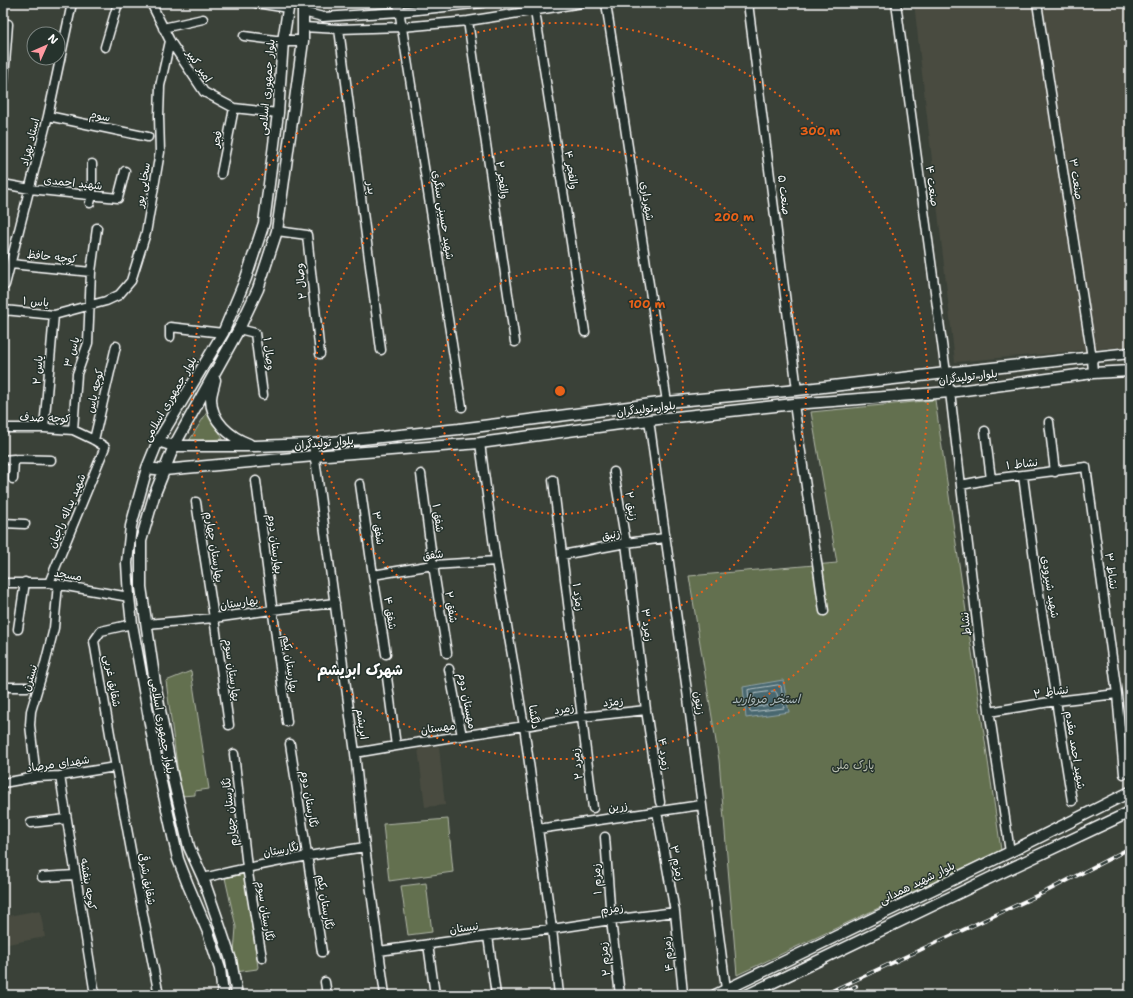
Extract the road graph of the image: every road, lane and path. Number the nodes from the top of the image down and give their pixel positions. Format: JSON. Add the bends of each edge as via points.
{"nodes":[{"id":1,"x":72,"y":3,"type":"edge"},
{"id":2,"x":118,"y":3,"type":"edge"},
{"id":3,"x":151,"y":3,"type":"edge"},
{"id":4,"x":256,"y":3,"type":"edge"},
{"id":5,"x":398,"y":3,"type":"edge"},
{"id":6,"x":482,"y":3,"type":"edge"},
{"id":7,"x":582,"y":3,"type":"edge"},
{"id":8,"x":606,"y":3,"type":"edge"},
{"id":9,"x":748,"y":3,"type":"edge"},
{"id":10,"x":896,"y":3,"type":"edge"},
{"id":11,"x":1037,"y":3,"type":"edge"},
{"id":12,"x":464,"y":4,"type":"edge"},
{"id":13,"x":288,"y":6,"type":"edge"},
{"id":14,"x":533,"y":7,"type":"edge"},
{"id":15,"x":303,"y":8,"type":"edge"},
{"id":16,"x":399,"y":12,"type":"junction"},
{"id":17,"x":323,"y":17,"type":"junction"},
{"id":18,"x":203,"y":19,"type":"dead end"},
{"id":19,"x":468,"y":21,"type":"junction"},
{"id":20,"x":8,"y":24,"type":"dead end"},
{"id":21,"x":303,"y":27,"type":"junction"},
{"id":22,"x":402,"y":27,"type":"junction"},
{"id":23,"x":163,"y":28,"type":"junction"},
{"id":24,"x":323,"y":29,"type":"junction"},
{"id":25,"x":339,"y":29,"type":"junction"},
{"id":26,"x":244,"y":36,"type":"dead end"},
{"id":27,"x":170,"y":41,"type":"junction"},
{"id":28,"x":283,"y":41,"type":"junction"},
{"id":29,"x":303,"y":41,"type":"junction"},
{"id":30,"x":105,"y":47,"type":"dead end"},
{"id":31,"x":3,"y":91,"type":"edge"},
{"id":32,"x":234,"y":108,"type":"junction"},
{"id":33,"x":278,"y":113,"type":"junction"},
{"id":34,"x":48,"y":116,"type":"junction"},
{"id":35,"x":148,"y":137,"type":"dead end"},
{"id":36,"x":92,"y":164,"type":"dead end"},
{"id":37,"x":125,"y":171,"type":"dead end"},
{"id":38,"x":221,"y":174,"type":"dead end"},
{"id":39,"x":3,"y":184,"type":"edge"},
{"id":40,"x":30,"y":189,"type":"junction"},
{"id":41,"x":91,"y":200,"type":"junction"},
{"id":42,"x":97,"y":228,"type":"dead end"},
{"id":43,"x":277,"y":231,"type":"junction"},
{"id":44,"x":11,"y":264,"type":"junction"},
{"id":45,"x":91,"y":272,"type":"junction"},
{"id":46,"x":5,"y":285,"type":"dead end"},
{"id":47,"x":90,"y":305,"type":"junction"},
{"id":48,"x":3,"y":313,"type":"edge"},
{"id":49,"x":54,"y":315,"type":"junction"},
{"id":50,"x":239,"y":329,"type":"junction"},
{"id":51,"x":585,"y":332,"type":"dead end"},
{"id":52,"x":223,"y":333,"type":"junction"},
{"id":53,"x":170,"y":337,"type":"dead end"},
{"id":54,"x":514,"y":342,"type":"dead end"},
{"id":55,"x":116,"y":346,"type":"dead end"},
{"id":56,"x":381,"y":350,"type":"dead end"},
{"id":57,"x":1130,"y":353,"type":"edge"},
{"id":58,"x":320,"y":354,"type":"dead end"},
{"id":59,"x":1092,"y":358,"type":"junction"},
{"id":60,"x":219,"y":366,"type":"junction"},
{"id":61,"x":1130,"y":371,"type":"edge"},
{"id":62,"x":946,"y":373,"type":"junction"},
{"id":63,"x":1093,"y":374,"type":"junction"},
{"id":64,"x":797,"y":390,"type":"junction"},
{"id":65,"x":950,"y":392,"type":"junction"},
{"id":66,"x":263,"y":395,"type":"dead end"},
{"id":67,"x":667,"y":402,"type":"junction"},
{"id":68,"x":794,"y":404,"type":"junction"},
{"id":69,"x":462,"y":407,"type":"dead end"},
{"id":70,"x":649,"y":420,"type":"junction"},
{"id":71,"x":1049,"y":422,"type":"dead end"},
{"id":72,"x":3,"y":428,"type":"edge"},
{"id":73,"x":44,"y":428,"type":"junction"},
{"id":74,"x":73,"y":430,"type":"junction"},
{"id":75,"x":985,"y":431,"type":"dead end"},
{"id":76,"x":94,"y":440,"type":"junction"},
{"id":77,"x":158,"y":441,"type":"junction"},
{"id":78,"x":480,"y":443,"type":"junction"},
{"id":79,"x":313,"y":444,"type":"junction"},
{"id":80,"x":174,"y":446,"type":"junction"},
{"id":81,"x":255,"y":446,"type":"junction"},
{"id":82,"x":105,"y":447,"type":"joint"},
{"id":83,"x":314,"y":456,"type":"junction"},
{"id":84,"x":14,"y":459,"type":"junction"},
{"id":85,"x":3,"y":460,"type":"edge"},
{"id":86,"x":51,"y":460,"type":"dead end"},
{"id":87,"x":1086,"y":467,"type":"joint"},
{"id":88,"x":147,"y":468,"type":"junction"},
{"id":89,"x":164,"y":470,"type":"junction"},
{"id":90,"x":614,"y":472,"type":"dead end"},
{"id":91,"x":1054,"y":472,"type":"junction"},
{"id":92,"x":421,"y":474,"type":"dead end"},
{"id":93,"x":1023,"y":476,"type":"junction"},
{"id":94,"x":13,"y":479,"type":"dead end"},
{"id":95,"x":991,"y":479,"type":"junction"},
{"id":96,"x":553,"y":480,"type":"dead end"},
{"id":97,"x":256,"y":481,"type":"dead end"},
{"id":98,"x":360,"y":484,"type":"dead end"},
{"id":99,"x":961,"y":485,"type":"junction"},
{"id":100,"x":196,"y":502,"type":"dead end"},
{"id":101,"x":3,"y":523,"type":"edge"},
{"id":102,"x":25,"y":524,"type":"dead end"},
{"id":103,"x":665,"y":538,"type":"junction"},
{"id":104,"x":626,"y":543,"type":"junction"},
{"id":105,"x":562,"y":555,"type":"junction"},
{"id":106,"x":496,"y":561,"type":"junction"},
{"id":107,"x":433,"y":565,"type":"junction"},
{"id":108,"x":373,"y":575,"type":"junction"},
{"id":109,"x":25,"y":582,"type":"junction"},
{"id":110,"x":49,"y":583,"type":"junction"},
{"id":111,"x":3,"y":584,"type":"edge"},
{"id":112,"x":58,"y":584,"type":"junction"},
{"id":113,"x":129,"y":596,"type":"junction"},
{"id":114,"x":335,"y":603,"type":"junction"},
{"id":115,"x":272,"y":610,"type":"junction"},
{"id":116,"x":824,"y":611,"type":"dead end"},
{"id":117,"x":214,"y":618,"type":"junction"},
{"id":118,"x":132,"y":624,"type":"junction"},
{"id":119,"x":147,"y":624,"type":"junction"},
{"id":120,"x":18,"y":629,"type":"dead end"},
{"id":121,"x":447,"y":653,"type":"dead end"},
{"id":122,"x":386,"y":654,"type":"dead end"},
{"id":123,"x":449,"y":669,"type":"dead end"},
{"id":124,"x":387,"y":677,"type":"dead end"},
{"id":125,"x":3,"y":687,"type":"edge"},
{"id":126,"x":27,"y":687,"type":"dead end"},
{"id":127,"x":1116,"y":694,"type":"junction"},
{"id":128,"x":1056,"y":702,"type":"junction"},
{"id":129,"x":646,"y":710,"type":"junction"},
{"id":130,"x":989,"y":712,"type":"junction"},
{"id":131,"x":582,"y":717,"type":"junction"},
{"id":132,"x":286,"y":722,"type":"dead end"},
{"id":133,"x":229,"y":725,"type":"dead end"},
{"id":134,"x":524,"y":726,"type":"junction"},
{"id":135,"x":462,"y":736,"type":"junction"},
{"id":136,"x":290,"y":744,"type":"dead end"},
{"id":137,"x":396,"y":746,"type":"junction"},
{"id":138,"x":234,"y":754,"type":"dead end"},
{"id":139,"x":355,"y":754,"type":"junction"},
{"id":140,"x":115,"y":767,"type":"junction"},
{"id":141,"x":171,"y":770,"type":"junction"},
{"id":142,"x":158,"y":773,"type":"junction"},
{"id":143,"x":1124,"y":774,"type":"dead end"},
{"id":144,"x":60,"y":776,"type":"junction"},
{"id":145,"x":36,"y":777,"type":"junction"},
{"id":146,"x":3,"y":783,"type":"edge"},
{"id":147,"x":1130,"y":792,"type":"edge"},
{"id":148,"x":1072,"y":801,"type":"dead end"},
{"id":149,"x":660,"y":802,"type":"dead end"},
{"id":150,"x":701,"y":805,"type":"junction"},
{"id":151,"x":594,"y":808,"type":"dead end"},
{"id":152,"x":1130,"y":812,"type":"edge"},
{"id":153,"x":658,"y":817,"type":"dead end"},
{"id":154,"x":66,"y":819,"type":"junction"},
{"id":155,"x":31,"y":823,"type":"dead end"},
{"id":156,"x":538,"y":829,"type":"junction"},
{"id":157,"x":605,"y":836,"type":"dead end"},
{"id":158,"x":365,"y":847,"type":"junction"},
{"id":159,"x":1010,"y":852,"type":"junction"},
{"id":160,"x":307,"y":856,"type":"junction"},
{"id":161,"x":247,"y":867,"type":"junction"},
{"id":162,"x":75,"y":874,"type":"junction"},
{"id":163,"x":42,"y":877,"type":"dead end"},
{"id":164,"x":203,"y":878,"type":"junction"},
{"id":165,"x":675,"y":912,"type":"junction"},
{"id":166,"x":611,"y":920,"type":"junction"},
{"id":167,"x":552,"y":929,"type":"junction"},
{"id":168,"x":488,"y":936,"type":"junction"},
{"id":169,"x":428,"y":944,"type":"junction"},
{"id":170,"x":379,"y":951,"type":"junction"},
{"id":171,"x":322,"y":952,"type":"dead end"},
{"id":172,"x":262,"y":958,"type":"dead end"},
{"id":173,"x":325,"y":982,"type":"dead end"},
{"id":174,"x":726,"y":989,"type":"junction"},
{"id":175,"x":683,"y":994,"type":"dead end"},
{"id":176,"x":95,"y":995,"type":"edge"},
{"id":177,"x":159,"y":995,"type":"edge"},
{"id":178,"x":224,"y":995,"type":"edge"},
{"id":179,"x":237,"y":995,"type":"edge"},
{"id":180,"x":327,"y":995,"type":"edge"},
{"id":181,"x":384,"y":995,"type":"edge"},
{"id":182,"x":436,"y":995,"type":"edge"},
{"id":183,"x":496,"y":995,"type":"edge"},
{"id":184,"x":559,"y":995,"type":"edge"},
{"id":185,"x":620,"y":995,"type":"edge"},
{"id":186,"x":714,"y":995,"type":"edge"},
{"id":187,"x":747,"y":995,"type":"edge"}],
"edges":[{"from":1,"to":34,"type":"street","name":"استاد بهزاد"},
{"from":2,"to":30,"type":"street"},
{"from":3,"to":23,"type":"street","name":"امیر کبیر"},
{"from":4,"to":13,"type":"street"},
{"from":5,"to":16,"type":"street","name":"شهید حسینی سنگری"},
{"from":6,"to":12,"type":"street"},
{"from":7,"to":14,"type":"street"},
{"from":8,"to":67,"type":"street","name":"شهرداری"},
{"from":9,"to":64,"type":"street","name":"صنعت ۵"},
{"from":10,"to":62,"type":"street","name":"صنعت ۴"},
{"from":11,"to":59,"type":"street","name":"صنعت ۳"},
{"from":12,"to":16,"type":"street"},
{"from":13,"to":28,"type":"main road","name":"بلوار جمهوری اسلامی"},
{"from":14,"to":19,"type":"street"},
{"from":14,"to":51,"type":"street","name":"والفجر ۴"},
{"from":15,"to":17,"type":"street"},
{"from":15,"to":21,"type":"main road","name":"بلوار جمهوری اسلامی"},
{"from":16,"to":17,"type":"street"},
{"from":16,"to":22,"type":"street","name":"شهید حسینی سنگری"},
{"from":17,"to":24,"type":"street","via":[[318,23]]},
{"from":18,"to":23,"type":"street"},
{"from":19,"to":22,"type":"street"},
{"from":19,"to":54,"type":"street","name":"والفجر ۲"},
{"from":20,"to":31,"type":"street"},
{"from":21,"to":24,"type":"street"},
{"from":21,"to":29,"type":"main road","name":"بلوار جمهوری اسلامی"},
{"from":22,"to":25,"type":"street"},
{"from":22,"to":69,"type":"street","name":"شهید حسینی سنگری"},
{"from":23,"to":27,"type":"street","name":"امیر کبیر"},
{"from":24,"to":25,"type":"street"},
{"from":25,"to":56,"type":"street","name":"پدر"},
{"from":26,"to":28,"type":"street"},
{"from":27,"to":32,"type":"street","name":"امیر کبیر","via":[[204,92]]},
{"from":27,"to":47,"type":"street","name":"سخایی پور","via":[[160,86],[160,152],[146,233],[131,280],[119,295]]},
{"from":28,"to":29,"type":"main road"},
{"from":28,"to":33,"type":"main road","name":"بلوار جمهوری اسلامی"},
{"from":29,"to":43,"type":"main road","name":"بلوار جمهوری اسلامی"},
{"from":32,"to":33,"type":"street","name":"امیر کبیر"},
{"from":32,"to":38,"type":"street","name":"فجر"},
{"from":33,"to":52,"type":"main road","name":"بلوار جمهوری اسلامی","via":[[264,223],[246,278]]},
{"from":34,"to":35,"type":"street","name":"سوم"},
{"from":34,"to":40,"type":"street","name":"استاد بهزاد"},
{"from":36,"to":41,"type":"street"},
{"from":37,"to":41,"type":"street","name":"شهید احمدی","via":[[118,198]]},
{"from":39,"to":40,"type":"street","name":"شهید احمدی"},
{"from":40,"to":41,"type":"street","name":"شهید احمدی"},
{"from":40,"to":44,"type":"street","name":"استاد بهزاد"},
{"from":42,"to":45,"type":"street","name":"یاس ۳"},
{"from":43,"to":50,"type":"main road","name":"بلوار جمهوری اسلامی","via":[[258,289]]},
{"from":43,"to":58,"type":"street","name":"وصال ۲","via":[[307,235]]},
{"from":44,"to":45,"type":"street","name":"کوچه حافظ"},
{"from":44,"to":46,"type":"street","name":"استاد بهزاد"},
{"from":45,"to":47,"type":"street","name":"یاس ۳"},
{"from":47,"to":49,"type":"street","name":"یاس ۱"},
{"from":47,"to":74,"type":"street","name":"یاس ۳","via":[[88,343],[77,374]]},
{"from":48,"to":49,"type":"street","name":"یاس ۱"},
{"from":49,"to":73,"type":"street","name":"یاس ۲"},
{"from":50,"to":60,"type":"main road","name":"بلوار جمهوری اسلامی"},
{"from":50,"to":66,"type":"street","name":"وصال ۱","via":[[255,333]]},
{"from":52,"to":53,"type":"street","via":[[170,327]]},
{"from":52,"to":77,"type":"main road","name":"بلوار جمهوری اسلامی"},
{"from":55,"to":76,"type":"street","name":"کوچه یاس"},
{"from":57,"to":59,"type":"main road","name":"بلوار تولیدگران"},
{"from":59,"to":62,"type":"main road","name":"بلوار تولیدگران"},
{"from":59,"to":63,"type":"street","name":"صنعت ۳"},
{"from":60,"to":80,"type":"main road","name":"بلوار جمهوری اسلامی"},
{"from":60,"to":81,"type":"main road","via":[[211,398],[216,420],[239,440]]},
{"from":61,"to":63,"type":"main road","name":"بلوار تولیدگران"},
{"from":62,"to":64,"type":"main road","name":"بلوار تولیدگران"},
{"from":62,"to":65,"type":"street","name":"صنعت ۴"},
{"from":63,"to":65,"type":"main road","name":"بلوار تولیدگران"},
{"from":64,"to":67,"type":"main road","name":"بلوار تولیدگران"},
{"from":65,"to":68,"type":"main road","name":"بلوار تولیدگران"},
{"from":65,"to":99,"type":"street","name":"نشاط"},
{"from":67,"to":79,"type":"main road","name":"بلوار تولیدگران","via":[[459,430]]},
{"from":68,"to":70,"type":"main road","name":"بلوار تولیدگران"},
{"from":68,"to":116,"type":"street"},
{"from":70,"to":78,"type":"main road","name":"بلوار تولیدگران"},
{"from":70,"to":103,"type":"street","name":"زیتون"},
{"from":71,"to":91,"type":"street"},
{"from":72,"to":73,"type":"street","name":"کوچه صدف"},
{"from":73,"to":74,"type":"street","name":"کوچه صدف"},
{"from":74,"to":76,"type":"street","name":"کوچه صدف"},
{"from":75,"to":95,"type":"street"},
{"from":76,"to":82,"type":"street","name":"کوچه صدف"},
{"from":77,"to":80,"type":"main road","name":"بلوار تولیدگران"},
{"from":77,"to":88,"type":"main road","name":"بلوار جمهوری اسلامی"},
{"from":78,"to":83,"type":"main road","name":"بلوار تولیدگران"},
{"from":78,"to":106,"type":"street","name":"دلگشا"},
{"from":79,"to":81,"type":"main road","name":"بلوار تولیدگران"},
{"from":79,"to":83,"type":"street","name":"ابریشم"},
{"from":80,"to":81,"type":"main road","name":"بلوار تولیدگران"},
{"from":80,"to":89,"type":"main road","name":"بلوار جمهوری اسلامی"},
{"from":82,"to":110,"type":"street","name":"شهید یداله راجیان"},
{"from":83,"to":89,"type":"main road","name":"بلوار تولیدگران"},
{"from":83,"to":114,"type":"street","name":"ابریشم"},
{"from":84,"to":85,"type":"street"},
{"from":84,"to":86,"type":"street"},
{"from":84,"to":94,"type":"street"},
{"from":87,"to":91,"type":"street","name":"نشاط ۱"},
{"from":87,"to":127,"type":"street","name":"نشاط ۳"},
{"from":88,"to":89,"type":"main road","name":"بلوار تولیدگران"},
{"from":88,"to":113,"type":"main road","name":"بلوار جمهوری اسلامی","via":[[131,526],[127,563]]},
{"from":89,"to":119,"type":"main road","name":"بلوار جمهوری اسلامی","via":[[141,541],[141,587]]},
{"from":90,"to":104,"type":"street","name":"زنبق ۲"},
{"from":91,"to":93,"type":"street","name":"نشاط ۱"},
{"from":92,"to":107,"type":"street","name":"شفق ۱"},
{"from":93,"to":95,"type":"street","name":"نشاط ۱"},
{"from":93,"to":128,"type":"street","name":"شهید شیرودی"},
{"from":95,"to":99,"type":"street","name":"نشاط ۱"},
{"from":96,"to":105,"type":"street","name":"زمرّد ۱"},
{"from":97,"to":115,"type":"street","name":"بهارستان دوم"},
{"from":98,"to":108,"type":"street","name":"شفق ۳"},
{"from":99,"to":130,"type":"street","name":"نشاط"},
{"from":100,"to":117,"type":"street","name":"بهارستان چهارم"},
{"from":101,"to":102,"type":"street"},
{"from":103,"to":104,"type":"street","name":"زنبق"},
{"from":103,"to":150,"type":"street","name":"زیتون"},
{"from":104,"to":105,"type":"street","name":"زنبق"},
{"from":104,"to":129,"type":"street","name":"زمرد ۳"},
{"from":105,"to":131,"type":"street","name":"زمرّد ۱"},
{"from":106,"to":107,"type":"street","name":"شفق"},
{"from":106,"to":134,"type":"street","name":"دلگشا"},
{"from":107,"to":108,"type":"street","name":"شفق"},
{"from":107,"to":121,"type":"street","name":"شفق ۲"},
{"from":108,"to":122,"type":"street","name":"شفق ۴"},
{"from":109,"to":110,"type":"street","name":"مسجد"},
{"from":109,"to":111,"type":"street","name":"مسجد"},
{"from":109,"to":120,"type":"street"},
{"from":110,"to":112,"type":"street","name":"مسجد"},
{"from":112,"to":113,"type":"street","name":"مسجد"},
{"from":112,"to":145,"type":"street","name":"نسترن","via":[[54,628],[31,711],[30,725]]},
{"from":113,"to":118,"type":"main road","name":"بلوار جمهوری اسلامی"},
{"from":114,"to":115,"type":"street","name":"بهارستان"},
{"from":114,"to":139,"type":"street","name":"ابریشم"},
{"from":115,"to":117,"type":"street","name":"بهارستان"},
{"from":115,"to":132,"type":"street","name":"بهارستان یکم"},
{"from":117,"to":119,"type":"street","name":"بهارستان"},
{"from":117,"to":133,"type":"street","name":"بهارستان سوم"},
{"from":118,"to":140,"type":"street","name":"شقایق غربی","via":[[102,631],[94,641]]},
{"from":118,"to":142,"type":"main road","name":"بلوار جمهوری اسلامی"},
{"from":119,"to":141,"type":"main road","name":"بلوار جمهوری اسلامی"},
{"from":123,"to":135,"type":"street","name":"مهستان دوم"},
{"from":124,"to":137,"type":"street"},
{"from":125,"to":126,"type":"street"},
{"from":127,"to":128,"type":"street","name":"نشاط ۲"},
{"from":127,"to":143,"type":"street","name":"نشاط ۳"},
{"from":128,"to":130,"type":"street","name":"نشاط ۲"},
{"from":128,"to":148,"type":"street","name":"شهید احمد مقدم"},
{"from":129,"to":131,"type":"street","name":"زمرّد"},
{"from":129,"to":149,"type":"street","name":"زمرد ۴"},
{"from":130,"to":159,"type":"street","name":"نشاط"},
{"from":131,"to":134,"type":"street","name":"زمرد"},
{"from":131,"to":151,"type":"street","name":"زمرد ۲"},
{"from":134,"to":135,"type":"street","name":"مهستان"},
{"from":134,"to":156,"type":"street","name":"دلگشا"},
{"from":135,"to":137,"type":"street","name":"مهستان"},
{"from":136,"to":160,"type":"street","name":"نگارستان دوم"},
{"from":137,"to":139,"type":"street","name":"مهستان"},
{"from":138,"to":161,"type":"street","name":"نگارستان چهارم"},
{"from":139,"to":158,"type":"street","name":"ابریشم"},
{"from":140,"to":144,"type":"street","name":"شهدای مرصاد"},
{"from":140,"to":177,"type":"street","name":"شقایق شرقی"},
{"from":141,"to":142,"type":"main road"},
{"from":141,"to":164,"type":"main road","name":"بلوار جمهوری اسلامی","via":[[189,847]]},
{"from":142,"to":178,"type":"main road","name":"بلوار جمهوری اسلامی","via":[[178,859],[208,932],[220,969]]},
{"from":144,"to":145,"type":"street","name":"شهدای مرصاد"},
{"from":144,"to":154,"type":"street","name":"کوچه بنفشه"},
{"from":145,"to":146,"type":"street","name":"شهدای مرصاد"},
{"from":147,"to":159,"type":"main road","name":"بلوار شهید همدانی"},
{"from":150,"to":156,"type":"street","name":"زرین"},
{"from":150,"to":174,"type":"street","name":"زیتون"},
{"from":152,"to":187,"type":"main road"},
{"from":153,"to":165,"type":"street","name":"زمزم ۳"},
{"from":154,"to":155,"type":"street"},
{"from":154,"to":162,"type":"street","name":"کوچه بنفشه"},
{"from":156,"to":167,"type":"street","name":"دلگشا"},
{"from":157,"to":166,"type":"street","name":"زمزم ۱"},
{"from":158,"to":160,"type":"street","name":"نگارستان"},
{"from":158,"to":170,"type":"street","name":"ابریشم"},
{"from":159,"to":174,"type":"main road","name":"بلوار شهید همدانی"},
{"from":160,"to":161,"type":"street","name":"نگارستان"},
{"from":160,"to":171,"type":"street","name":"نگارستان یکم"},
{"from":161,"to":164,"type":"street","name":"نگارستان"},
{"from":161,"to":172,"type":"street","name":"نگارستان سوم"},
{"from":162,"to":163,"type":"street"},
{"from":162,"to":176,"type":"street","name":"کوچه بنفشه"},
{"from":164,"to":179,"type":"main road","name":"بلوار جمهوری اسلامی","via":[[231,960]]},
{"from":165,"to":166,"type":"street","name":"زمزم"},
{"from":165,"to":175,"type":"street","name":"زمزم ۴"},
{"from":166,"to":167,"type":"street","name":"زمزم"},
{"from":166,"to":185,"type":"street","name":"زمزم ۲"},
{"from":167,"to":168,"type":"street","name":"نیستان"},
{"from":167,"to":184,"type":"street","name":"دلگشا"},
{"from":168,"to":169,"type":"street","name":"نیستان"},
{"from":168,"to":183,"type":"street"},
{"from":169,"to":170,"type":"street","name":"نیستان"},
{"from":169,"to":182,"type":"street"},
{"from":170,"to":181,"type":"street","name":"ابریشم"},
{"from":173,"to":180,"type":"street"},
{"from":174,"to":186,"type":"main road","name":"بلوار شهید همدانی"}]}
